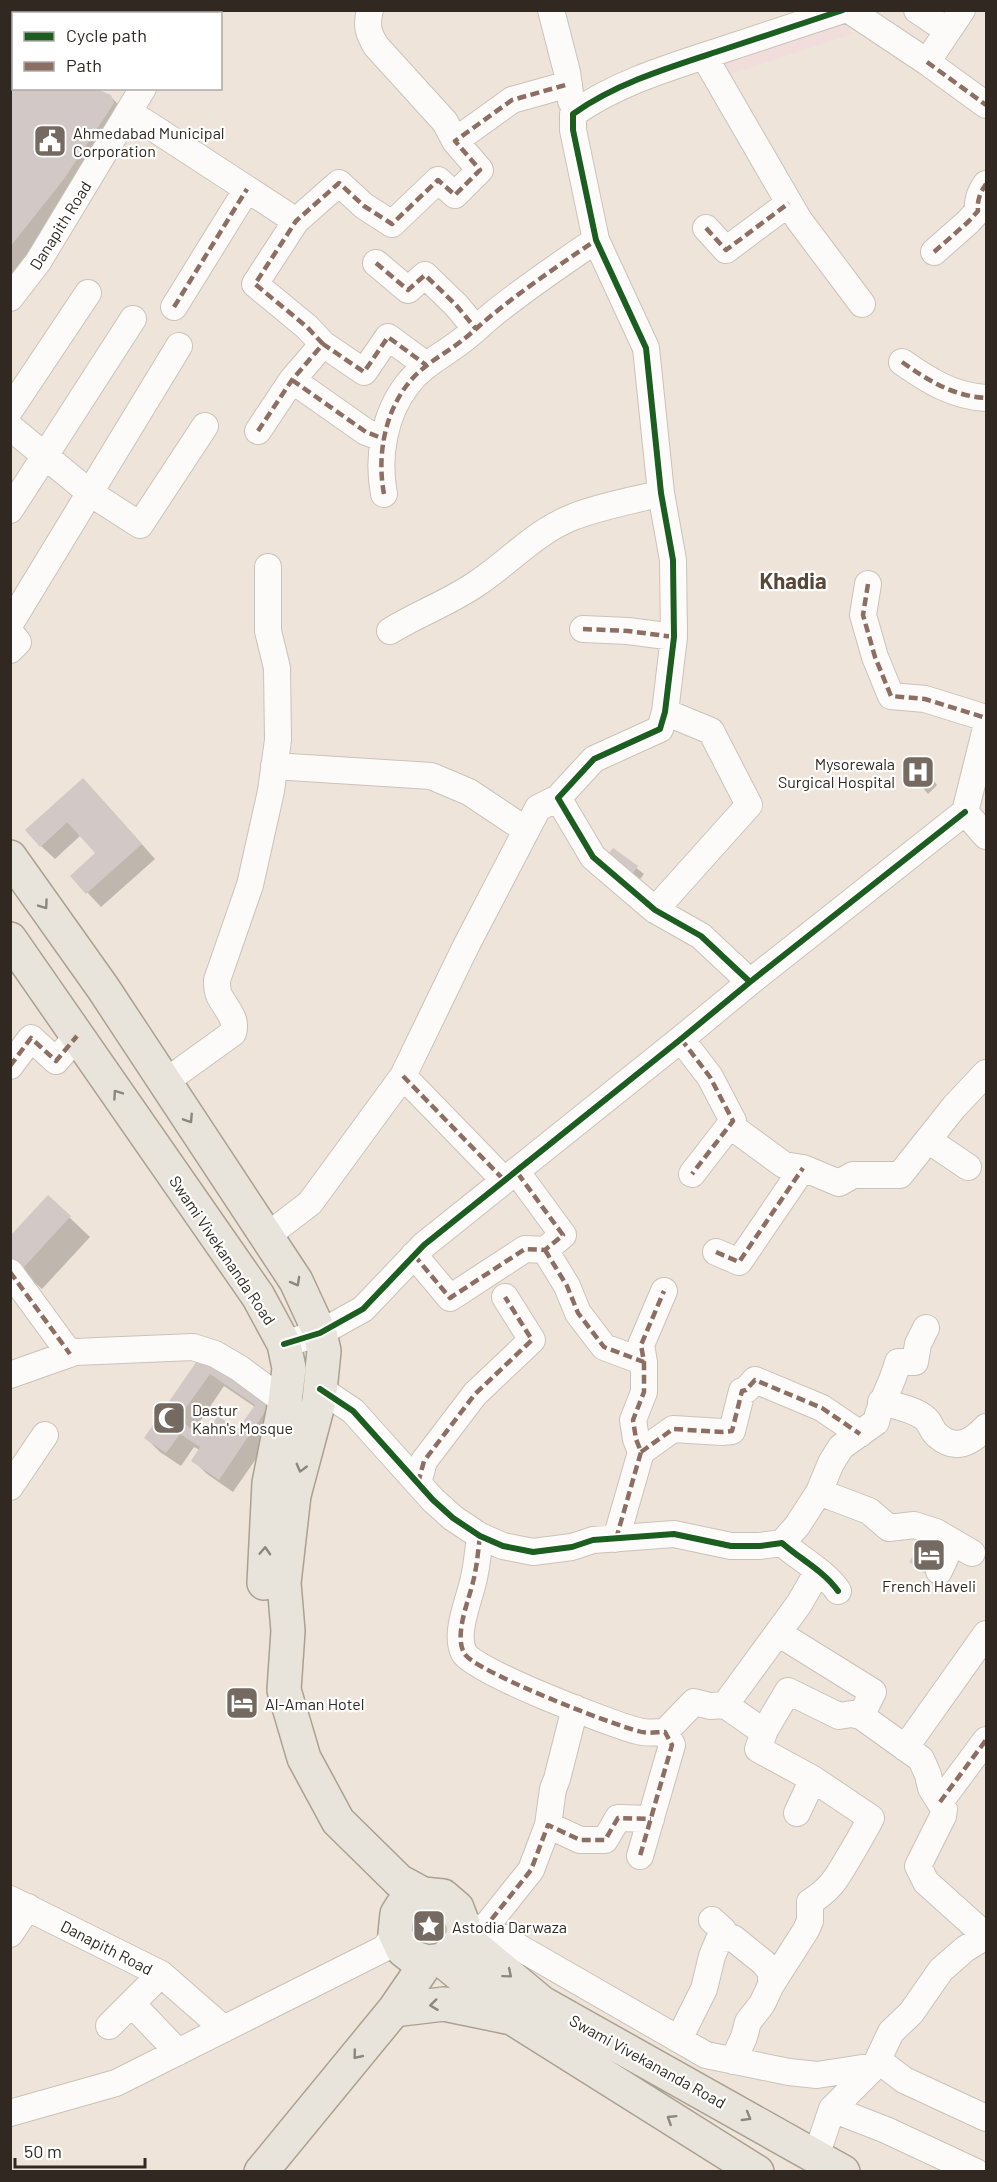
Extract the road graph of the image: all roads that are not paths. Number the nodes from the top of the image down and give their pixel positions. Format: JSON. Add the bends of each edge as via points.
{"nodes":[{"id":1,"x":370,"y":10,"type":"edge"},
{"id":2,"x":551,"y":10,"type":"edge"},
{"id":3,"x":843,"y":10,"type":"edge"},
{"id":4,"x":849,"y":10,"type":"edge"},
{"id":5,"x":917,"y":10,"type":"edge"},
{"id":6,"x":955,"y":21,"type":"edge"},
{"id":7,"x":704,"y":56,"type":"junction"},
{"id":8,"x":927,"y":62,"type":"junction"},
{"id":9,"x":569,"y":84,"type":"junction"},
{"id":10,"x":142,"y":90,"type":"edge"},
{"id":11,"x":987,"y":105,"type":"edge"},
{"id":12,"x":129,"y":112,"type":"junction"},
{"id":13,"x":573,"y":114,"type":"junction"},
{"id":14,"x":454,"y":141,"type":"junction"},
{"id":15,"x":987,"y":184,"type":"edge"},
{"id":16,"x":247,"y":189,"type":"junction"},
{"id":17,"x":789,"y":203,"type":"junction"},
{"id":18,"x":296,"y":221,"type":"junction"},
{"id":19,"x":706,"y":228,"type":"dead end"},
{"id":20,"x":596,"y":240,"type":"junction"},
{"id":21,"x":934,"y":252,"type":"dead end"},
{"id":22,"x":376,"y":263,"type":"dead end"},
{"id":23,"x":88,"y":293,"type":"dead end"},
{"id":24,"x":10,"y":298,"type":"edge"},
{"id":25,"x":862,"y":304,"type":"dead end"},
{"id":26,"x":174,"y":307,"type":"dead end"},
{"id":27,"x":133,"y":319,"type":"dead end"},
{"id":28,"x":476,"y":329,"type":"junction"},
{"id":29,"x":323,"y":344,"type":"junction"},
{"id":30,"x":179,"y":346,"type":"dead end"},
{"id":31,"x":902,"y":362,"type":"dead end"},
{"id":32,"x":426,"y":365,"type":"junction"},
{"id":33,"x":292,"y":380,"type":"junction"},
{"id":34,"x":987,"y":398,"type":"edge"},
{"id":35,"x":10,"y":411,"type":"edge"},
{"id":36,"x":205,"y":426,"type":"dead end"},
{"id":37,"x":10,"y":427,"type":"edge"},
{"id":38,"x":258,"y":431,"type":"dead end"},
{"id":39,"x":384,"y":439,"type":"junction"},
{"id":40,"x":46,"y":457,"type":"junction"},
{"id":41,"x":90,"y":493,"type":"junction"},
{"id":42,"x":662,"y":493,"type":"junction"},
{"id":43,"x":384,"y":494,"type":"dead end"},
{"id":44,"x":10,"y":510,"type":"edge"},
{"id":45,"x":268,"y":567,"type":"dead end"},
{"id":46,"x":868,"y":584,"type":"dead end"},
{"id":47,"x":10,"y":624,"type":"edge"},
{"id":48,"x":583,"y":629,"type":"dead end"},
{"id":49,"x":390,"y":631,"type":"dead end"},
{"id":50,"x":10,"y":632,"type":"edge"},
{"id":51,"x":674,"y":637,"type":"junction"},
{"id":52,"x":10,"y":650,"type":"edge"},
{"id":53,"x":665,"y":712,"type":"junction"},
{"id":54,"x":987,"y":718,"type":"edge"},
{"id":55,"x":987,"y":728,"type":"edge"},
{"id":56,"x":274,"y":766,"type":"junction"},
{"id":57,"x":558,"y":798,"type":"junction"},
{"id":58,"x":964,"y":812,"type":"junction"},
{"id":59,"x":526,"y":830,"type":"junction"},
{"id":60,"x":987,"y":836,"type":"edge"},
{"id":61,"x":10,"y":857,"type":"edge"},
{"id":62,"x":655,"y":910,"type":"junction"},
{"id":63,"x":10,"y":939,"type":"edge"},
{"id":64,"x":750,"y":982,"type":"junction"},
{"id":65,"x":77,"y":1036,"type":"junction"},
{"id":66,"x":681,"y":1039,"type":"junction"},
{"id":67,"x":10,"y":1066,"type":"edge"},
{"id":68,"x":987,"y":1073,"type":"edge"},
{"id":69,"x":403,"y":1076,"type":"junction"},
{"id":70,"x":165,"y":1082,"type":"junction"},
{"id":71,"x":739,"y":1132,"type":"dead end"},
{"id":72,"x":928,"y":1140,"type":"junction"},
{"id":73,"x":968,"y":1167,"type":"dead end"},
{"id":74,"x":803,"y":1168,"type":"junction"},
{"id":75,"x":692,"y":1174,"type":"dead end"},
{"id":76,"x":510,"y":1175,"type":"junction"},
{"id":77,"x":267,"y":1236,"type":"junction"},
{"id":78,"x":546,"y":1250,"type":"junction"},
{"id":79,"x":716,"y":1252,"type":"dead end"},
{"id":80,"x":414,"y":1256,"type":"junction"},
{"id":81,"x":10,"y":1272,"type":"edge"},
{"id":82,"x":664,"y":1291,"type":"dead end"},
{"id":83,"x":505,"y":1297,"type":"dead end"},
{"id":84,"x":926,"y":1328,"type":"dead end"},
{"id":85,"x":320,"y":1333,"type":"junction"},
{"id":86,"x":284,"y":1344,"type":"junction"},
{"id":87,"x":70,"y":1354,"type":"junction"},
{"id":88,"x":644,"y":1362,"type":"junction"},
{"id":89,"x":10,"y":1375,"type":"edge"},
{"id":90,"x":320,"y":1389,"type":"junction"},
{"id":91,"x":285,"y":1402,"type":"junction"},
{"id":92,"x":881,"y":1402,"type":"junction"},
{"id":93,"x":987,"y":1427,"type":"edge"},
{"id":94,"x":860,"y":1434,"type":"junction"},
{"id":95,"x":45,"y":1435,"type":"dead end"},
{"id":96,"x":640,"y":1452,"type":"junction"},
{"id":97,"x":418,"y":1483,"type":"junction"},
{"id":98,"x":10,"y":1487,"type":"edge"},
{"id":99,"x":819,"y":1492,"type":"junction"},
{"id":100,"x":480,"y":1536,"type":"junction"},
{"id":101,"x":616,"y":1539,"type":"junction"},
{"id":102,"x":782,"y":1543,"type":"junction"},
{"id":103,"x":818,"y":1571,"type":"junction"},
{"id":104,"x":939,"y":1571,"type":"dead end"},
{"id":105,"x":838,"y":1591,"type":"dead end"},
{"id":106,"x":778,"y":1633,"type":"junction"},
{"id":107,"x":987,"y":1634,"type":"edge"},
{"id":108,"x":725,"y":1705,"type":"junction"},
{"id":109,"x":575,"y":1708,"type":"junction"},
{"id":110,"x":861,"y":1716,"type":"junction"},
{"id":111,"x":665,"y":1732,"type":"junction"},
{"id":112,"x":765,"y":1732,"type":"junction"},
{"id":113,"x":987,"y":1740,"type":"edge"},
{"id":114,"x":904,"y":1748,"type":"junction"},
{"id":115,"x":813,"y":1779,"type":"junction"},
{"id":116,"x":940,"y":1802,"type":"junction"},
{"id":117,"x":797,"y":1813,"type":"dead end"},
{"id":118,"x":651,"y":1819,"type":"junction"},
{"id":119,"x":548,"y":1825,"type":"junction"},
{"id":120,"x":640,"y":1856,"type":"dead end"},
{"id":121,"x":423,"y":1894,"type":"junction"},
{"id":122,"x":19,"y":1903,"type":"edge"},
{"id":123,"x":395,"y":1929,"type":"junction"},
{"id":124,"x":10,"y":1934,"type":"edge"},
{"id":125,"x":986,"y":1936,"type":"edge"},
{"id":126,"x":456,"y":1943,"type":"junction"},
{"id":127,"x":161,"y":1974,"type":"junction"},
{"id":128,"x":771,"y":1985,"type":"junction"},
{"id":129,"x":132,"y":2004,"type":"junction"},
{"id":130,"x":394,"y":2010,"type":"junction"},
{"id":131,"x":512,"y":2018,"type":"junction"},
{"id":132,"x":110,"y":2026,"type":"dead end"},
{"id":133,"x":224,"y":2029,"type":"junction"},
{"id":134,"x":679,"y":2038,"type":"junction"},
{"id":135,"x":178,"y":2052,"type":"junction"},
{"id":136,"x":733,"y":2061,"type":"junction"},
{"id":137,"x":877,"y":2063,"type":"junction"},
{"id":138,"x":832,"y":2109,"type":"junction"},
{"id":139,"x":10,"y":2113,"type":"edge"},
{"id":140,"x":987,"y":2118,"type":"edge"},
{"id":141,"x":830,"y":2164,"type":"edge"},
{"id":142,"x":261,"y":2172,"type":"edge"},
{"id":143,"x":757,"y":2172,"type":"edge"},
{"id":144,"x":976,"y":2172,"type":"edge"}],
"edges":[{"from":1,"to":14,"type":"street","via":[[369,34],[376,46],[445,122]]},
{"from":2,"to":9,"type":"street"},
{"from":3,"to":7,"type":"street"},
{"from":4,"to":8,"type":"street"},
{"from":5,"to":6,"type":"street"},
{"from":6,"to":8,"type":"street"},
{"from":7,"to":13,"type":"street","via":[[639,79],[587,103]]},
{"from":7,"to":17,"type":"street"},
{"from":8,"to":11,"type":"street"},
{"from":9,"to":13,"type":"street"},
{"from":9,"to":14,"type":"street","via":[[512,100]]},
{"from":10,"to":12,"type":"street","name":"Danapith Road"},
{"from":12,"to":16,"type":"street"},
{"from":12,"to":24,"type":"street","name":"Danapith Road","via":[[38,262]]},
{"from":13,"to":20,"type":"street"},
{"from":14,"to":18,"type":"street","via":[[480,170],[455,195],[438,180],[392,224],[339,183]]},
{"from":15,"to":21,"type":"street","via":[[977,201],[978,211]]},
{"from":16,"to":18,"type":"street"},
{"from":16,"to":26,"type":"street"},
{"from":17,"to":19,"type":"street","via":[[726,250]]},
{"from":17,"to":25,"type":"street"},
{"from":18,"to":29,"type":"street","via":[[255,284]]},
{"from":20,"to":28,"type":"street"},
{"from":20,"to":42,"type":"street","via":[[646,348]]},
{"from":22,"to":28,"type":"street","via":[[408,290],[425,275]]},
{"from":23,"to":35,"type":"street"},
{"from":27,"to":40,"type":"street"},
{"from":28,"to":32,"type":"street"},
{"from":29,"to":32,"type":"street","via":[[364,372],[388,337]]},
{"from":29,"to":33,"type":"street"},
{"from":30,"to":41,"type":"street"},
{"from":31,"to":34,"type":"street","via":[[933,384]]},
{"from":32,"to":39,"type":"street","via":[[397,402]]},
{"from":33,"to":38,"type":"street"},
{"from":33,"to":39,"type":"street","via":[[366,432]]},
{"from":36,"to":41,"type":"street","via":[[140,525]]},
{"from":37,"to":40,"type":"street"},
{"from":39,"to":43,"type":"street","via":[[380,476]]},
{"from":40,"to":41,"type":"street"},
{"from":40,"to":44,"type":"street"},
{"from":41,"to":47,"type":"street"},
{"from":42,"to":49,"type":"street","via":[[571,517],[516,552],[479,582]]},
{"from":42,"to":51,"type":"street","via":[[673,560]]},
{"from":45,"to":56,"type":"street","via":[[268,631],[277,668],[278,740]]},
{"from":46,"to":54,"type":"street","via":[[863,615],[891,696],[925,699]]},
{"from":48,"to":51,"type":"street"},
{"from":50,"to":52,"type":"street","via":[[18,642]]},
{"from":51,"to":53,"type":"street"},
{"from":53,"to":57,"type":"street","via":[[660,729],[594,759]]},
{"from":53,"to":62,"type":"street","via":[[711,731],[749,806]]},
{"from":55,"to":58,"type":"street"},
{"from":56,"to":59,"type":"street","via":[[431,776],[469,792]]},
{"from":56,"to":70,"type":"street","via":[[250,885],[217,980],[217,993],[233,1018],[233,1033]]},
{"from":57,"to":59,"type":"street","via":[[538,808]]},
{"from":57,"to":62,"type":"street","via":[[593,857]]},
{"from":58,"to":60,"type":"street"},
{"from":58,"to":64,"type":"street"},
{"from":59,"to":69,"type":"street"},
{"from":61,"to":70,"type":"main road","one_way":true},
{"from":62,"to":64,"type":"street","via":[[701,936]]},
{"from":63,"to":65,"type":"main road","name":"Swami Vivekananda Road"},
{"from":64,"to":66,"type":"street"},
{"from":65,"to":67,"type":"street","via":[[56,1061],[31,1038]]},
{"from":86,"to":65,"type":"main road","name":"Swami Vivekananda Road","one_way":true,"via":[[258,1296]]},
{"from":66,"to":75,"type":"street","via":[[710,1077],[733,1121]]},
{"from":66,"to":76,"type":"street"},
{"from":68,"to":72,"type":"street"},
{"from":69,"to":76,"type":"street"},
{"from":69,"to":77,"type":"street","via":[[310,1203]]},
{"from":70,"to":77,"type":"main road","one_way":true},
{"from":71,"to":74,"type":"street","via":[[784,1166]]},
{"from":72,"to":73,"type":"street"},
{"from":72,"to":74,"type":"street","via":[[900,1175],[853,1175],[839,1183]]},
{"from":74,"to":79,"type":"street","via":[[739,1262]]},
{"from":76,"to":78,"type":"street","via":[[563,1235]]},
{"from":76,"to":80,"type":"street"},
{"from":77,"to":85,"type":"main road","one_way":true,"via":[[296,1281]]},
{"from":78,"to":80,"type":"street","via":[[525,1249],[450,1298]]},
{"from":78,"to":88,"type":"street","via":[[578,1313],[604,1347]]},
{"from":80,"to":85,"type":"street","via":[[363,1309]]},
{"from":81,"to":87,"type":"street"},
{"from":82,"to":88,"type":"street","via":[[641,1345]]},
{"from":83,"to":97,"type":"street","via":[[532,1340],[475,1394],[424,1461]]},
{"from":84,"to":92,"type":"street","via":[[915,1362],[898,1362]]},
{"from":85,"to":86,"type":"street"},
{"from":85,"to":90,"type":"main road","via":[[324,1351]]},
{"from":86,"to":91,"type":"main road","name":"Swami Vivekananda Road","via":[[289,1368]]},
{"from":87,"to":89,"type":"street"},
{"from":87,"to":91,"type":"street","via":[[193,1347],[239,1368]]},
{"from":88,"to":96,"type":"street","via":[[644,1392],[633,1419]]},
{"from":90,"to":97,"type":"street","via":[[353,1411]]},
{"from":90,"to":121,"type":"main road","one_way":true,"via":[[294,1495],[284,1583],[288,1631],[284,1690],[304,1758],[338,1821],[399,1881]]},
{"from":123,"to":91,"type":"main road","name":"Swami Vivekananda Road","one_way":true,"via":[[384,1895],[322,1833],[284,1765],[263,1692],[269,1483]]},
{"from":92,"to":93,"type":"street","via":[[928,1420],[938,1436],[952,1444],[972,1441]]},
{"from":92,"to":94,"type":"street","via":[[876,1422]]},
{"from":94,"to":96,"type":"street","via":[[822,1408],[755,1380],[742,1391],[732,1431],[673,1429]]},
{"from":94,"to":99,"type":"street","via":[[841,1447]]},
{"from":95,"to":98,"type":"street"},
{"from":96,"to":101,"type":"street"},
{"from":97,"to":100,"type":"street","via":[[453,1518]]},
{"from":99,"to":102,"type":"street"},
{"from":99,"to":104,"type":"street","via":[[869,1510],[889,1528],[914,1525],[936,1532],[962,1548]]},
{"from":100,"to":101,"type":"street","via":[[533,1552]]},
{"from":100,"to":109,"type":"street","via":[[473,1582],[463,1610],[464,1653],[485,1669]]},
{"from":101,"to":102,"type":"street","via":[[674,1534],[731,1546]]},
{"from":102,"to":103,"type":"street"},
{"from":103,"to":105,"type":"street"},
{"from":103,"to":106,"type":"street"},
{"from":106,"to":108,"type":"street"},
{"from":106,"to":110,"type":"street","via":[[873,1692]]},
{"from":107,"to":114,"type":"street"},
{"from":108,"to":111,"type":"street","via":[[694,1702]]},
{"from":108,"to":112,"type":"street"},
{"from":109,"to":111,"type":"street","via":[[640,1732]]},
{"from":109,"to":119,"type":"street","via":[[553,1789]]},
{"from":110,"to":112,"type":"street","via":[[839,1716],[788,1691]]},
{"from":110,"to":114,"type":"street"},
{"from":111,"to":118,"type":"street","via":[[672,1745]]},
{"from":112,"to":115,"type":"street","via":[[758,1749]]},
{"from":113,"to":116,"type":"street"},
{"from":114,"to":116,"type":"street","via":[[921,1759]]},
{"from":115,"to":117,"type":"street"},
{"from":115,"to":128,"type":"street","via":[[876,1814],[844,1869],[825,1893],[810,1902],[806,1930]]},
{"from":116,"to":125,"type":"street","via":[[943,1816],[918,1866],[926,1882]]},
{"from":118,"to":119,"type":"street","via":[[618,1818],[605,1840],[580,1840]]},
{"from":118,"to":120,"type":"street"},
{"from":119,"to":126,"type":"street","via":[[531,1870]]},
{"from":121,"to":123,"type":"main road","via":[[402,1906]]},
{"from":121,"to":126,"type":"main road","via":[[443,1896],[457,1908]]},
{"from":122,"to":124,"type":"street"},
{"from":122,"to":127,"type":"street","name":"Danapith Road"},
{"from":123,"to":126,"type":"main road","via":[[403,1950],[412,1958]]},
{"from":123,"to":133,"type":"street","via":[[385,1948]]},
{"from":125,"to":137,"type":"street","via":[[941,1970],[911,2013],[891,2032]]},
{"from":126,"to":130,"type":"main road"},
{"from":126,"to":131,"type":"main road","name":"Swami Vivekananda Road"},
{"from":126,"to":134,"type":"street","via":[[494,1934]]},
{"from":126,"to":141,"type":"main road","name":"Swami Vivekananda Road","one_way":true,"via":[[542,2002]]},
{"from":127,"to":129,"type":"street"},
{"from":127,"to":133,"type":"street","name":"Danapith Road"},
{"from":128,"to":134,"type":"street","via":[[771,1972],[765,1963],[716,1929],[704,1989]]},
{"from":128,"to":136,"type":"street","via":[[748,2022]]},
{"from":129,"to":132,"type":"street"},
{"from":129,"to":135,"type":"street"},
{"from":131,"to":130,"type":"main road","one_way":true,"via":[[444,2004]]},
{"from":130,"to":142,"type":"main road","one_way":true},
{"from":143,"to":131,"type":"main road","name":"Swami Vivekananda Road","one_way":true},
{"from":133,"to":135,"type":"street"},
{"from":134,"to":136,"type":"street","via":[[706,2055]]},
{"from":135,"to":139,"type":"street","via":[[116,2083]]},
{"from":136,"to":137,"type":"street","via":[[817,2075]]},
{"from":137,"to":138,"type":"street"},
{"from":137,"to":140,"type":"street","via":[[904,2080]]},
{"from":138,"to":141,"type":"street"},
{"from":138,"to":144,"type":"street"}]}
